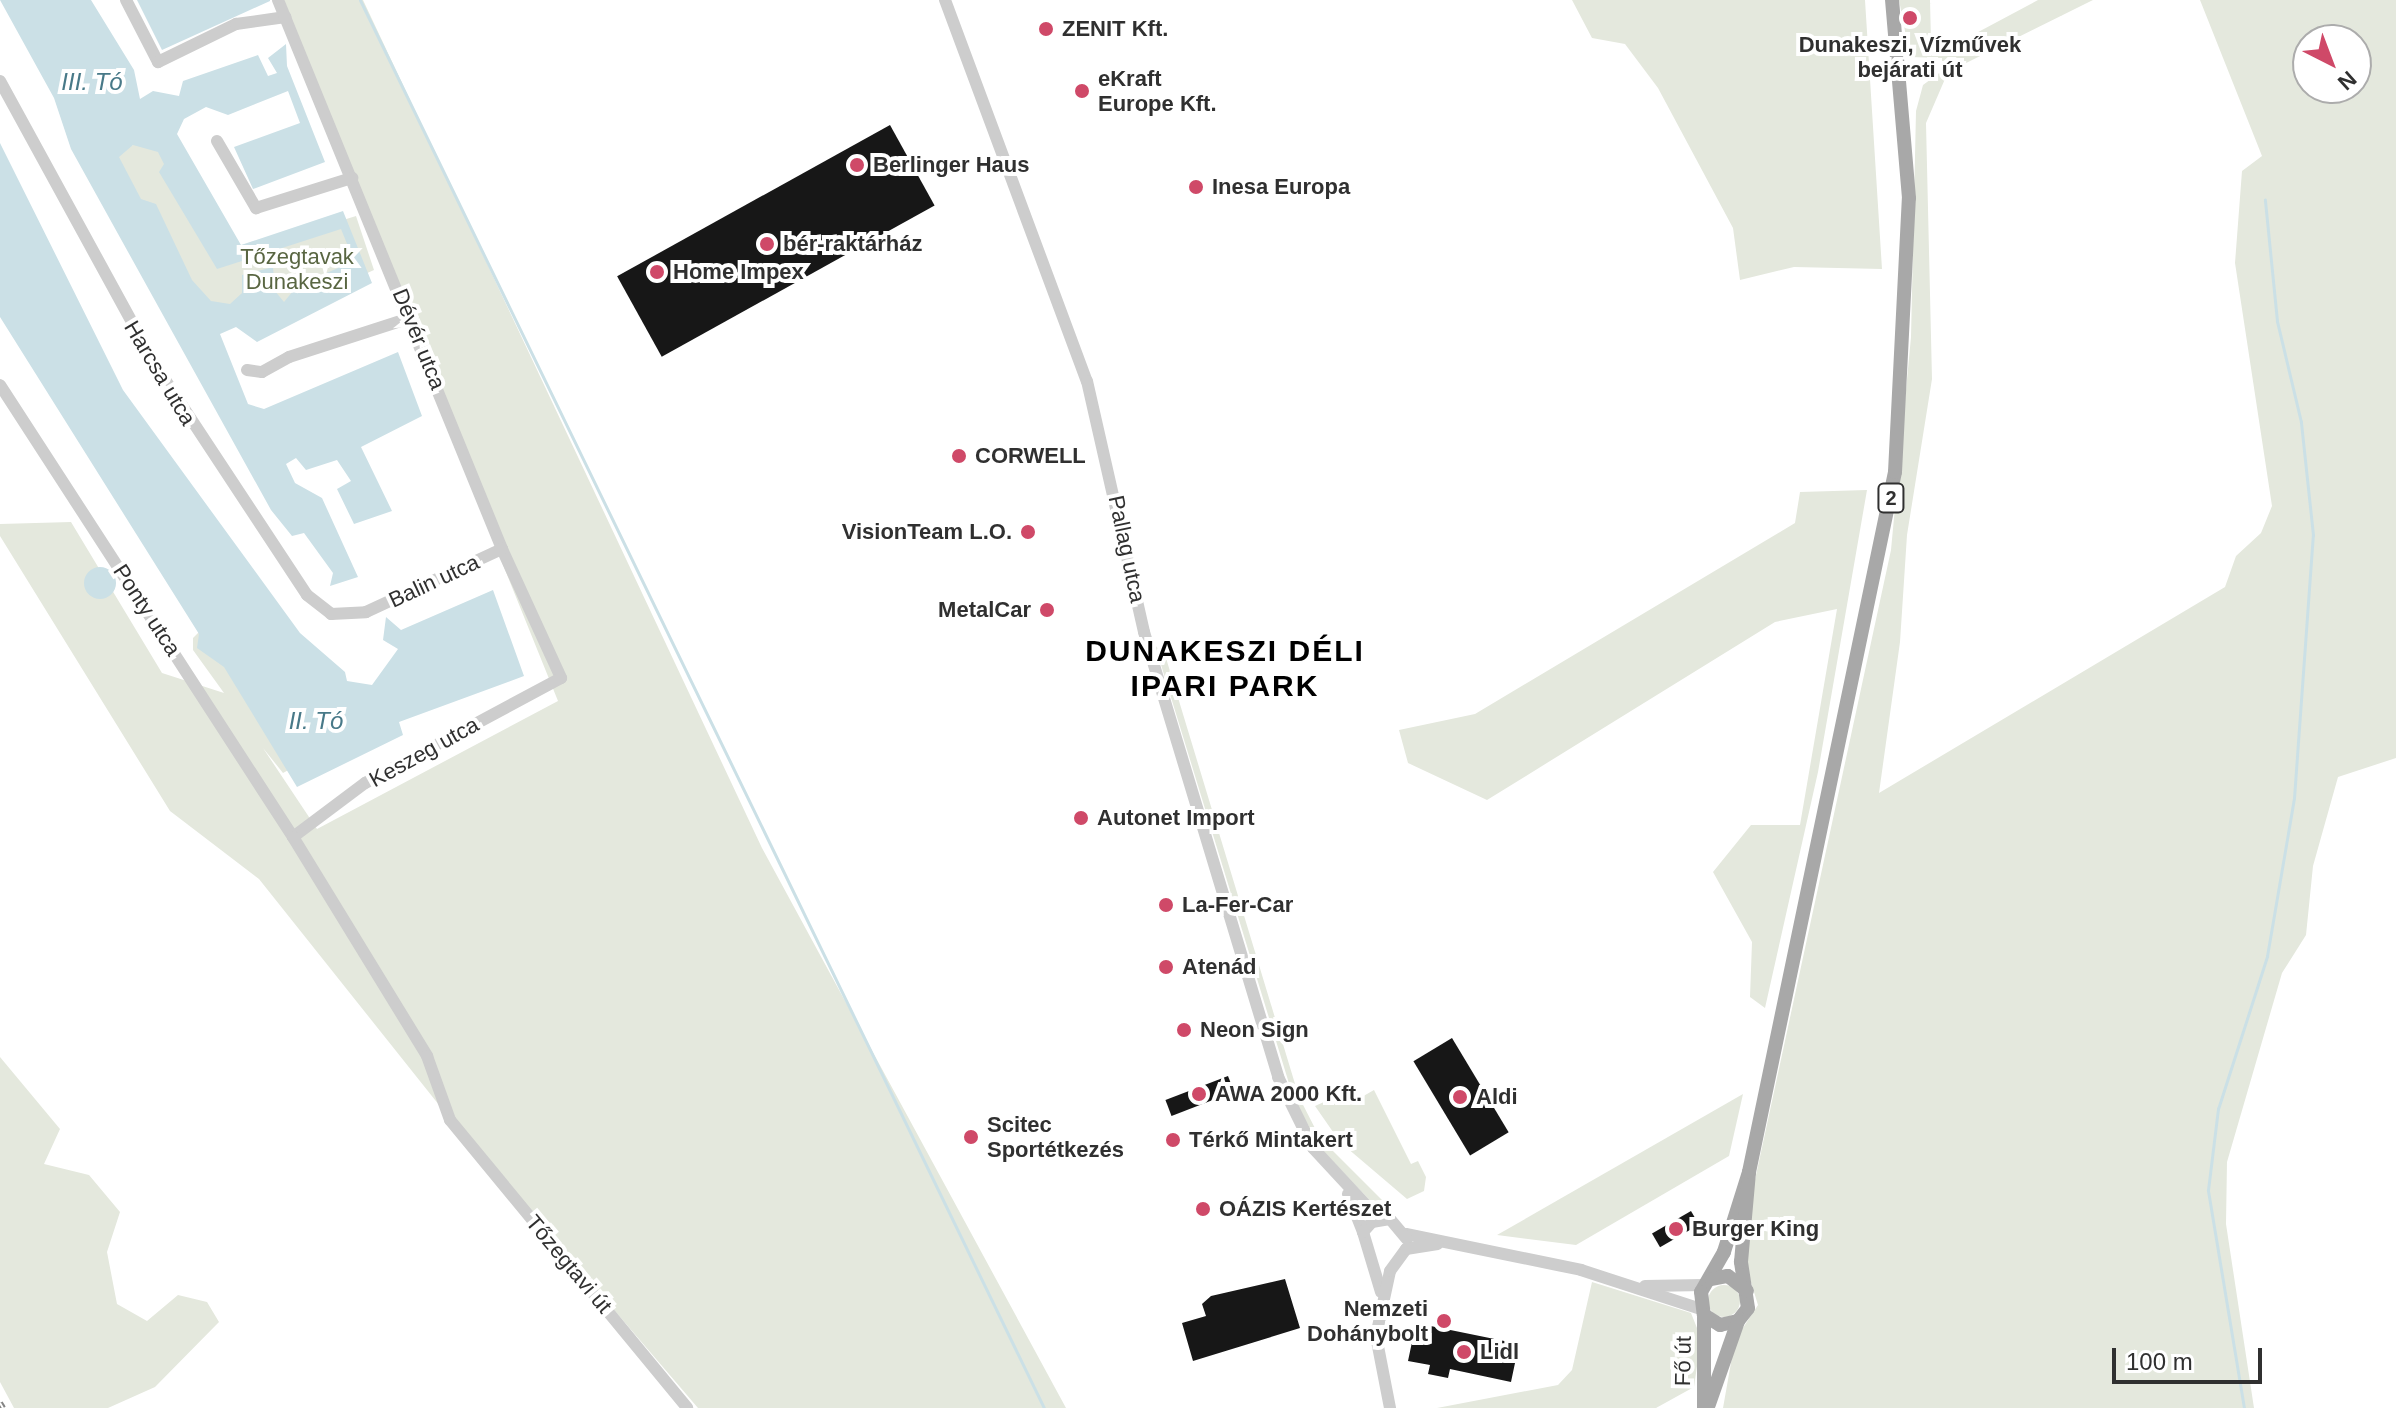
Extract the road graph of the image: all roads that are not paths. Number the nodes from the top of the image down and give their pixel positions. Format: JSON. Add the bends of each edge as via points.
{"nodes":[{"id":1,"x":126,"y":0,"type":"edge"},
{"id":2,"x":278,"y":0,"type":"edge"},
{"id":3,"x":945,"y":0,"type":"edge"},
{"id":4,"x":1892,"y":0,"type":"edge"},
{"id":5,"x":286,"y":17,"type":"junction"},
{"id":6,"x":0,"y":81,"type":"edge"},
{"id":7,"x":217,"y":141,"type":"dead end"},
{"id":8,"x":352,"y":178,"type":"junction"},
{"id":9,"x":410,"y":318,"type":"junction"},
{"id":10,"x":247,"y":370,"type":"dead end"},
{"id":11,"x":0,"y":385,"type":"edge"},
{"id":12,"x":502,"y":549,"type":"junction"},
{"id":13,"x":366,"y":612,"type":"joint"},
{"id":14,"x":561,"y":678,"type":"joint"},
{"id":15,"x":293,"y":837,"type":"junction"},
{"id":16,"x":450,"y":1120,"type":"joint"},
{"id":17,"x":1749,"y":1172,"type":"junction"},
{"id":18,"x":1343,"y":1185,"type":"junction"},
{"id":19,"x":1379,"y":1219,"type":"junction"},
{"id":20,"x":1363,"y":1232,"type":"junction"},
{"id":21,"x":1406,"y":1234,"type":"junction"},
{"id":22,"x":1465,"y":1243,"type":"junction"},
{"id":23,"x":1402,"y":1254,"type":"junction"},
{"id":24,"x":1370,"y":1258,"type":"junction"},
{"id":25,"x":1709,"y":1282,"type":"junction"},
{"id":26,"x":1637,"y":1286,"type":"junction"},
{"id":27,"x":1747,"y":1292,"type":"junction"},
{"id":28,"x":1381,"y":1303,"type":"junction"},
{"id":29,"x":1703,"y":1312,"type":"junction"},
{"id":30,"x":1738,"y":1321,"type":"junction"},
{"id":31,"x":687,"y":1408,"type":"edge"},
{"id":32,"x":1390,"y":1408,"type":"edge"},
{"id":33,"x":1706,"y":1408,"type":"edge"}],
"edges":[{"from":1,"to":5,"type":"street","via":[[158,62],[236,24]]},
{"from":2,"to":5,"type":"street","name":"Dévér utca"},
{"from":3,"to":18,"type":"street","name":"Pallag utca","via":[[1087,381],[1144,632],[1278,1077],[1313,1148]]},
{"from":4,"to":17,"type":"main road","number":"2","via":[[1909,198],[1895,472],[1813,889]]},
{"from":5,"to":8,"type":"street","name":"Dévér utca"},
{"from":6,"to":13,"type":"street","name":"Harcsa utca","via":[[113,294],[284,562],[331,614]]},
{"from":7,"to":8,"type":"street","via":[[256,208]]},
{"from":8,"to":9,"type":"street","name":"Dévér utca"},
{"from":9,"to":10,"type":"street","via":[[289,357],[262,372]]},
{"from":9,"to":12,"type":"street","name":"Dévér utca"},
{"from":11,"to":15,"type":"street","name":"Ponty utca"},
{"from":12,"to":13,"type":"street","name":"Balin utca"},
{"from":12,"to":14,"type":"street","name":"Dévér utca"},
{"from":14,"to":15,"type":"street","name":"Keszeg utca","via":[[365,783]]},
{"from":15,"to":16,"type":"street","name":"Ponty utca","via":[[427,1056]]},
{"from":16,"to":31,"type":"street","name":"Tőzegtavi út"},
{"from":17,"to":25,"type":"main road","number":"2"},
{"from":17,"to":27,"type":"main road","number":"2","via":[[1741,1262]]},
{"from":18,"to":19,"type":"street","name":"Pallag utca"},
{"from":18,"to":20,"type":"street","name":"Pallag utca"},
{"from":19,"to":20,"type":"street"},
{"from":19,"to":21,"type":"street","via":[[1397,1222]]},
{"from":20,"to":24,"type":"street"},
{"from":21,"to":22,"type":"street"},
{"from":21,"to":23,"type":"street"},
{"from":22,"to":23,"type":"street"},
{"from":22,"to":26,"type":"street"},
{"from":23,"to":24,"type":"street"},
{"from":23,"to":28,"type":"street"},
{"from":24,"to":28,"type":"street"},
{"from":25,"to":26,"type":"street"},
{"from":25,"to":27,"type":"main road","via":[[1736,1279]]},
{"from":25,"to":29,"type":"main road","number":"2"},
{"from":26,"to":29,"type":"street"},
{"from":27,"to":30,"type":"main road","number":"2","via":[[1748,1308]]},
{"from":28,"to":32,"type":"street","via":[[1377,1363]]},
{"from":29,"to":30,"type":"main road","via":[[1720,1325]]},
{"from":29,"to":33,"type":"main road","name":"Fő út","number":"2"},
{"from":30,"to":33,"type":"main road","name":"Fő út","number":"2"}]}
